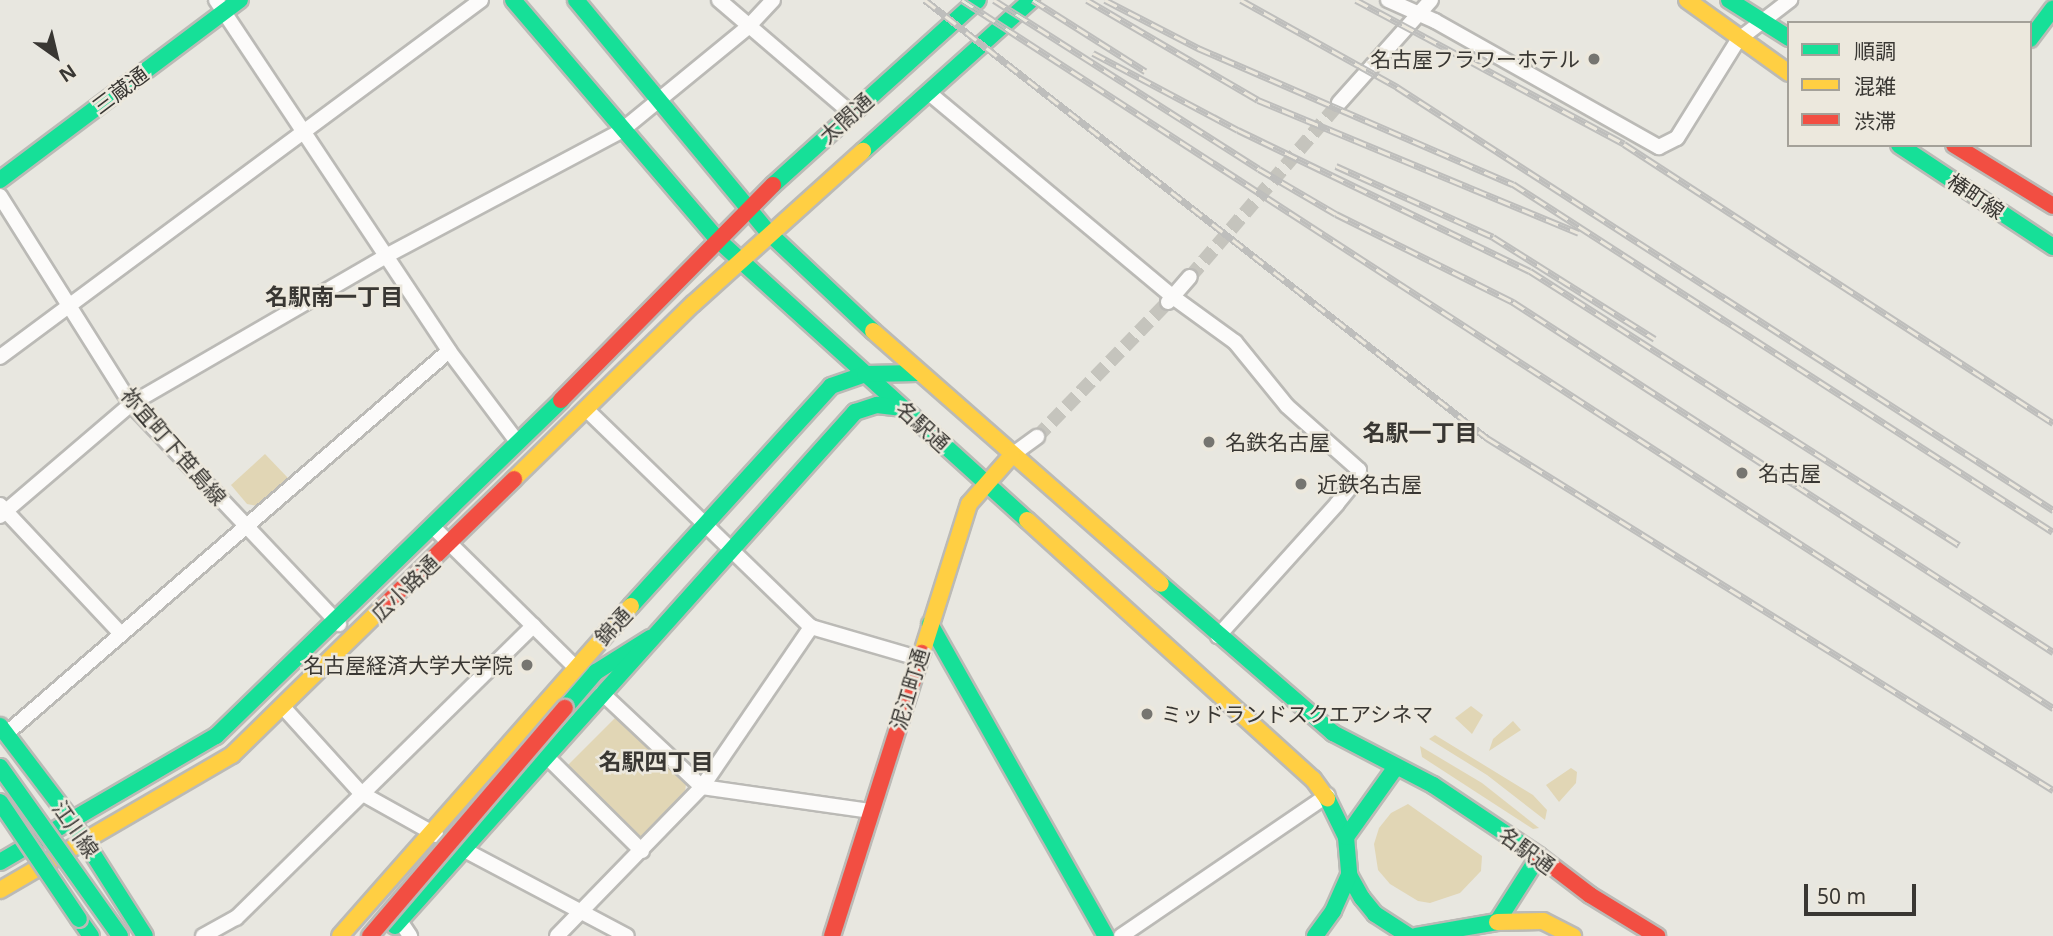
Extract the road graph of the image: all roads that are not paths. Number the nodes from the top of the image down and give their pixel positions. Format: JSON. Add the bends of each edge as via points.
{"nodes":[{"id":1,"x":240,"y":0,"type":"edge"},
{"id":2,"x":481,"y":0,"type":"edge"},
{"id":3,"x":513,"y":0,"type":"edge"},
{"id":4,"x":576,"y":0,"type":"edge"},
{"id":5,"x":719,"y":0,"type":"edge"},
{"id":6,"x":773,"y":0,"type":"edge"},
{"id":7,"x":978,"y":0,"type":"edge"},
{"id":8,"x":1031,"y":0,"type":"edge"},
{"id":9,"x":1388,"y":0,"type":"edge"},
{"id":10,"x":1431,"y":0,"type":"edge"},
{"id":11,"x":1687,"y":0,"type":"edge"},
{"id":12,"x":1729,"y":0,"type":"edge"},
{"id":13,"x":1790,"y":0,"type":"edge"},
{"id":14,"x":220,"y":6,"type":"edge"},
{"id":15,"x":2053,"y":9,"type":"edge"},
{"id":16,"x":1415,"y":13,"type":"junction"},
{"id":17,"x":1760,"y":20,"type":"junction"},
{"id":18,"x":747,"y":27,"type":"junction"},
{"id":19,"x":2032,"y":35,"type":"edge"},
{"id":20,"x":1787,"y":37,"type":"edge"},
{"id":21,"x":1738,"y":40,"type":"junction"},
{"id":22,"x":1787,"y":72,"type":"edge"},
{"id":23,"x":928,"y":92,"type":"junction"},
{"id":24,"x":659,"y":98,"type":"junction"},
{"id":25,"x":1339,"y":103,"type":"tunnel mouth"},
{"id":26,"x":851,"y":113,"type":"junction"},
{"id":27,"x":621,"y":131,"type":"junction"},
{"id":28,"x":304,"y":132,"type":"junction"},
{"id":29,"x":1902,"y":147,"type":"edge"},
{"id":30,"x":1960,"y":147,"type":"edge"},
{"id":31,"x":1945,"y":176,"type":"junction"},
{"id":32,"x":0,"y":180,"type":"edge"},
{"id":33,"x":0,"y":196,"type":"edge"},
{"id":34,"x":2053,"y":206,"type":"edge"},
{"id":35,"x":747,"y":209,"type":"junction"},
{"id":36,"x":769,"y":233,"type":"junction"},
{"id":37,"x":718,"y":240,"type":"junction"},
{"id":38,"x":2053,"y":247,"type":"edge"},
{"id":39,"x":386,"y":256,"type":"junction"},
{"id":40,"x":740,"y":261,"type":"junction"},
{"id":41,"x":1190,"y":277,"type":"tunnel mouth"},
{"id":42,"x":1170,"y":300,"type":"junction"},
{"id":43,"x":70,"y":304,"type":"junction"},
{"id":44,"x":449,"y":351,"type":"junction"},
{"id":45,"x":0,"y":357,"type":"edge"},
{"id":46,"x":918,"y":373,"type":"junction"},
{"id":47,"x":865,"y":374,"type":"junction"},
{"id":48,"x":131,"y":404,"type":"junction"},
{"id":49,"x":903,"y":408,"type":"junction"},
{"id":50,"x":587,"y":410,"type":"junction"},
{"id":51,"x":1037,"y":437,"type":"tunnel mouth"},
{"id":52,"x":518,"y":443,"type":"junction"},
{"id":53,"x":1012,"y":455,"type":"junction"},
{"id":54,"x":986,"y":482,"type":"junction"},
{"id":55,"x":2,"y":511,"type":"edge"},
{"id":56,"x":432,"y":526,"type":"junction"},
{"id":57,"x":705,"y":526,"type":"junction"},
{"id":58,"x":246,"y":528,"type":"junction"},
{"id":59,"x":450,"y":544,"type":"junction"},
{"id":60,"x":729,"y":550,"type":"junction"},
{"id":61,"x":336,"y":621,"type":"junction"},
{"id":62,"x":930,"y":624,"type":"junction"},
{"id":63,"x":533,"y":626,"type":"junction"},
{"id":64,"x":811,"y":627,"type":"junction"},
{"id":65,"x":121,"y":634,"type":"junction"},
{"id":66,"x":1218,"y":636,"type":"junction"},
{"id":67,"x":650,"y":638,"type":"junction"},
{"id":68,"x":353,"y":639,"type":"junction"},
{"id":69,"x":918,"y":658,"type":"junction"},
{"id":70,"x":575,"y":667,"type":"junction"},
{"id":71,"x":602,"y":693,"type":"junction"},
{"id":72,"x":284,"y":707,"type":"junction"},
{"id":73,"x":3,"y":730,"type":"edge"},
{"id":74,"x":546,"y":756,"type":"junction"},
{"id":75,"x":0,"y":767,"type":"edge"},
{"id":76,"x":1396,"y":767,"type":"junction"},
{"id":77,"x":702,"y":787,"type":"junction"},
{"id":78,"x":0,"y":789,"type":"edge"},
{"id":79,"x":361,"y":793,"type":"junction"},
{"id":80,"x":1328,"y":795,"type":"junction"},
{"id":81,"x":0,"y":802,"type":"edge"},
{"id":82,"x":871,"y":811,"type":"junction"},
{"id":83,"x":72,"y":821,"type":"junction"},
{"id":84,"x":431,"y":832,"type":"junction"},
{"id":85,"x":1346,"y":837,"type":"junction"},
{"id":86,"x":39,"y":842,"type":"junction"},
{"id":87,"x":86,"y":842,"type":"junction"},
{"id":88,"x":465,"y":849,"type":"junction"},
{"id":89,"x":642,"y":850,"type":"junction"},
{"id":90,"x":1539,"y":856,"type":"junction"},
{"id":91,"x":0,"y":862,"type":"edge"},
{"id":92,"x":53,"y":862,"type":"junction"},
{"id":93,"x":1349,"y":875,"type":"junction"},
{"id":94,"x":0,"y":890,"type":"edge"},
{"id":95,"x":582,"y":914,"type":"junction"},
{"id":96,"x":400,"y":920,"type":"junction"},
{"id":97,"x":1497,"y":922,"type":"junction"},
{"id":98,"x":91,"y":936,"type":"edge"},
{"id":99,"x":102,"y":936,"type":"edge"},
{"id":100,"x":120,"y":936,"type":"edge"},
{"id":101,"x":145,"y":936,"type":"edge"},
{"id":102,"x":203,"y":936,"type":"edge"},
{"id":103,"x":340,"y":936,"type":"edge"},
{"id":104,"x":370,"y":936,"type":"edge"},
{"id":105,"x":386,"y":936,"type":"edge"},
{"id":106,"x":410,"y":936,"type":"edge"},
{"id":107,"x":557,"y":936,"type":"edge"},
{"id":108,"x":627,"y":936,"type":"edge"},
{"id":109,"x":832,"y":936,"type":"edge"},
{"id":110,"x":1107,"y":936,"type":"edge"},
{"id":111,"x":1121,"y":936,"type":"edge"},
{"id":112,"x":1315,"y":936,"type":"edge"},
{"id":113,"x":1409,"y":936,"type":"edge"},
{"id":114,"x":1416,"y":936,"type":"edge"},
{"id":115,"x":1573,"y":936,"type":"edge"},
{"id":116,"x":1657,"y":936,"type":"edge"}],
"edges":[{"from":1,"to":14,"type":"main road","name":"三蔵通"},
{"from":2,"to":28,"type":"street"},
{"from":3,"to":27,"type":"main road","name":"名駅通"},
{"from":4,"to":24,"type":"main road","name":"名駅通"},
{"from":5,"to":18,"type":"street"},
{"from":6,"to":18,"type":"street"},
{"from":7,"to":26,"type":"main road","name":"太閤通"},
{"from":8,"to":23,"type":"main road","name":"太閤通"},
{"from":9,"to":16,"type":"street"},
{"from":10,"to":16,"type":"street"},
{"from":11,"to":21,"type":"main road"},
{"from":12,"to":17,"type":"main road"},
{"from":13,"to":17,"type":"street"},
{"from":14,"to":28,"type":"street"},
{"from":14,"to":32,"type":"main road","name":"三蔵通"},
{"from":15,"to":19,"type":"main road"},
{"from":16,"to":21,"type":"street","via":[[1659,146],[1677,138]]},
{"from":16,"to":25,"type":"street"},
{"from":17,"to":20,"type":"main road"},
{"from":17,"to":21,"type":"street"},
{"from":18,"to":24,"type":"street"},
{"from":18,"to":26,"type":"street"},
{"from":21,"to":22,"type":"main road"},
{"from":23,"to":36,"type":"main road","name":"太閤通"},
{"from":23,"to":42,"type":"street"},
{"from":24,"to":27,"type":"street"},
{"from":24,"to":35,"type":"main road","name":"名駅通"},
{"from":26,"to":35,"type":"main road","name":"太閤通"},
{"from":27,"to":37,"type":"main road","name":"名駅通"},
{"from":27,"to":39,"type":"street"},
{"from":28,"to":39,"type":"street"},
{"from":28,"to":43,"type":"street"},
{"from":29,"to":31,"type":"main road","name":"椿町線"},
{"from":30,"to":31,"type":"main road"},
{"from":30,"to":34,"type":"main road","name":"椿町線"},
{"from":31,"to":38,"type":"main road","name":"椿町線"},
{"from":33,"to":43,"type":"street","name":"祢宜町下笹島線"},
{"from":35,"to":36,"type":"main road","name":"名駅通"},
{"from":35,"to":37,"type":"main road","name":"太閤通"},
{"from":36,"to":40,"type":"main road","name":"広小路通"},
{"from":36,"to":46,"type":"main road","name":"名駅通"},
{"from":37,"to":40,"type":"main road","name":"名駅通"},
{"from":37,"to":52,"type":"main road","name":"広小路通"},
{"from":39,"to":44,"type":"street"},
{"from":39,"to":48,"type":"street"},
{"from":40,"to":47,"type":"main road","name":"名駅通"},
{"from":40,"to":50,"type":"main road","name":"広小路通"},
{"from":41,"to":42,"type":"street"},
{"from":42,"to":66,"type":"street","via":[[1235,342],[1287,406],[1359,470],[1344,495]]},
{"from":43,"to":45,"type":"street"},
{"from":43,"to":48,"type":"street","name":"祢宜町下笹島線"},
{"from":44,"to":52,"type":"street"},
{"from":44,"to":58,"type":"street"},
{"from":46,"to":47,"type":"main road","name":"錦通"},
{"from":46,"to":53,"type":"main road","name":"名駅通"},
{"from":47,"to":49,"type":"main road","name":"名駅通"},
{"from":47,"to":57,"type":"main road","name":"錦通","via":[[831,386]]},
{"from":48,"to":55,"type":"street"},
{"from":48,"to":58,"type":"street","name":"祢宜町下笹島線"},
{"from":49,"to":54,"type":"main road","name":"名駅通"},
{"from":49,"to":60,"type":"main road","name":"錦通","via":[[877,405],[855,412]]},
{"from":50,"to":57,"type":"street"},
{"from":50,"to":59,"type":"main road","name":"広小路通"},
{"from":51,"to":53,"type":"street"},
{"from":52,"to":56,"type":"main road","name":"広小路通"},
{"from":53,"to":54,"type":"main road","name":"泥江町通"},
{"from":53,"to":66,"type":"main road","name":"名駅通"},
{"from":54,"to":62,"type":"main road","name":"泥江町通","via":[[969,504]]},
{"from":54,"to":80,"type":"main road","name":"名駅通"},
{"from":55,"to":65,"type":"street"},
{"from":56,"to":59,"type":"street"},
{"from":56,"to":61,"type":"main road","name":"広小路通"},
{"from":57,"to":60,"type":"street"},
{"from":57,"to":70,"type":"main road","name":"錦通"},
{"from":58,"to":61,"type":"street","name":"祢宜町下笹島線"},
{"from":58,"to":65,"type":"street"},
{"from":59,"to":63,"type":"street"},
{"from":59,"to":68,"type":"main road","name":"広小路通"},
{"from":60,"to":64,"type":"street"},
{"from":60,"to":67,"type":"main road","name":"錦通"},
{"from":61,"to":68,"type":"street","name":"祢宜町下笹島線"},
{"from":61,"to":83,"type":"main road","name":"広小路通","via":[[216,736]]},
{"from":62,"to":69,"type":"main road","name":"泥江町通"},
{"from":62,"to":110,"type":"main road"},
{"from":63,"to":70,"type":"street"},
{"from":63,"to":79,"type":"street"},
{"from":64,"to":69,"type":"street"},
{"from":64,"to":77,"type":"street"},
{"from":65,"to":73,"type":"street"},
{"from":66,"to":76,"type":"main road","name":"名駅通","via":[[1346,744]]},
{"from":67,"to":71,"type":"main road","name":"錦通"},
{"from":67,"to":104,"type":"main road","bridge":true,"via":[[596,672]]},
{"from":68,"to":72,"type":"main road","name":"広小路通"},
{"from":69,"to":82,"type":"main road","name":"泥江町通"},
{"from":70,"to":84,"type":"main road","name":"錦通"},
{"from":71,"to":74,"type":"main road","name":"錦通"},
{"from":71,"to":77,"type":"street"},
{"from":72,"to":79,"type":"street"},
{"from":72,"to":87,"type":"main road","name":"広小路通","via":[[232,755]]},
{"from":73,"to":83,"type":"main road","name":"江川線"},
{"from":74,"to":88,"type":"main road","name":"錦通"},
{"from":74,"to":89,"type":"street"},
{"from":75,"to":100,"type":"main road","bridge":true},
{"from":76,"to":85,"type":"main road"},
{"from":76,"to":90,"type":"main road","name":"名駅通","via":[[1433,785]]},
{"from":77,"to":82,"type":"street"},
{"from":77,"to":89,"type":"street"},
{"from":78,"to":86,"type":"main road","name":"江川線"},
{"from":79,"to":84,"type":"street"},
{"from":79,"to":102,"type":"street","via":[[236,918]]},
{"from":80,"to":85,"type":"main road","name":"名駅通"},
{"from":80,"to":111,"type":"street"},
{"from":81,"to":98,"type":"main road","bridge":true},
{"from":82,"to":109,"type":"main road","name":"泥江町通"},
{"from":83,"to":86,"type":"main road","name":"広小路通"},
{"from":83,"to":87,"type":"main road","name":"江川線"},
{"from":84,"to":88,"type":"street"},
{"from":84,"to":103,"type":"main road","name":"錦通"},
{"from":85,"to":93,"type":"main road","name":"名駅通"},
{"from":86,"to":91,"type":"main road","name":"広小路通"},
{"from":86,"to":92,"type":"main road","name":"江川線"},
{"from":87,"to":92,"type":"main road","name":"広小路通"},
{"from":87,"to":101,"type":"main road","name":"江川線"},
{"from":88,"to":95,"type":"street"},
{"from":88,"to":96,"type":"main road","name":"錦通"},
{"from":89,"to":95,"type":"street"},
{"from":90,"to":97,"type":"main road"},
{"from":90,"to":116,"type":"main road","name":"名駅通","via":[[1590,895]]},
{"from":92,"to":94,"type":"main road","name":"広小路通"},
{"from":92,"to":99,"type":"main road","name":"江川線"},
{"from":93,"to":112,"type":"main road","via":[[1333,911]]},
{"from":93,"to":113,"type":"main road","name":"名駅通","via":[[1375,914]]},
{"from":95,"to":107,"type":"street"},
{"from":95,"to":108,"type":"street"},
{"from":96,"to":105,"type":"main road","name":"錦通"},
{"from":96,"to":106,"type":"street"},
{"from":97,"to":114,"type":"main road"},
{"from":97,"to":115,"type":"main road","via":[[1543,921]]}]}
